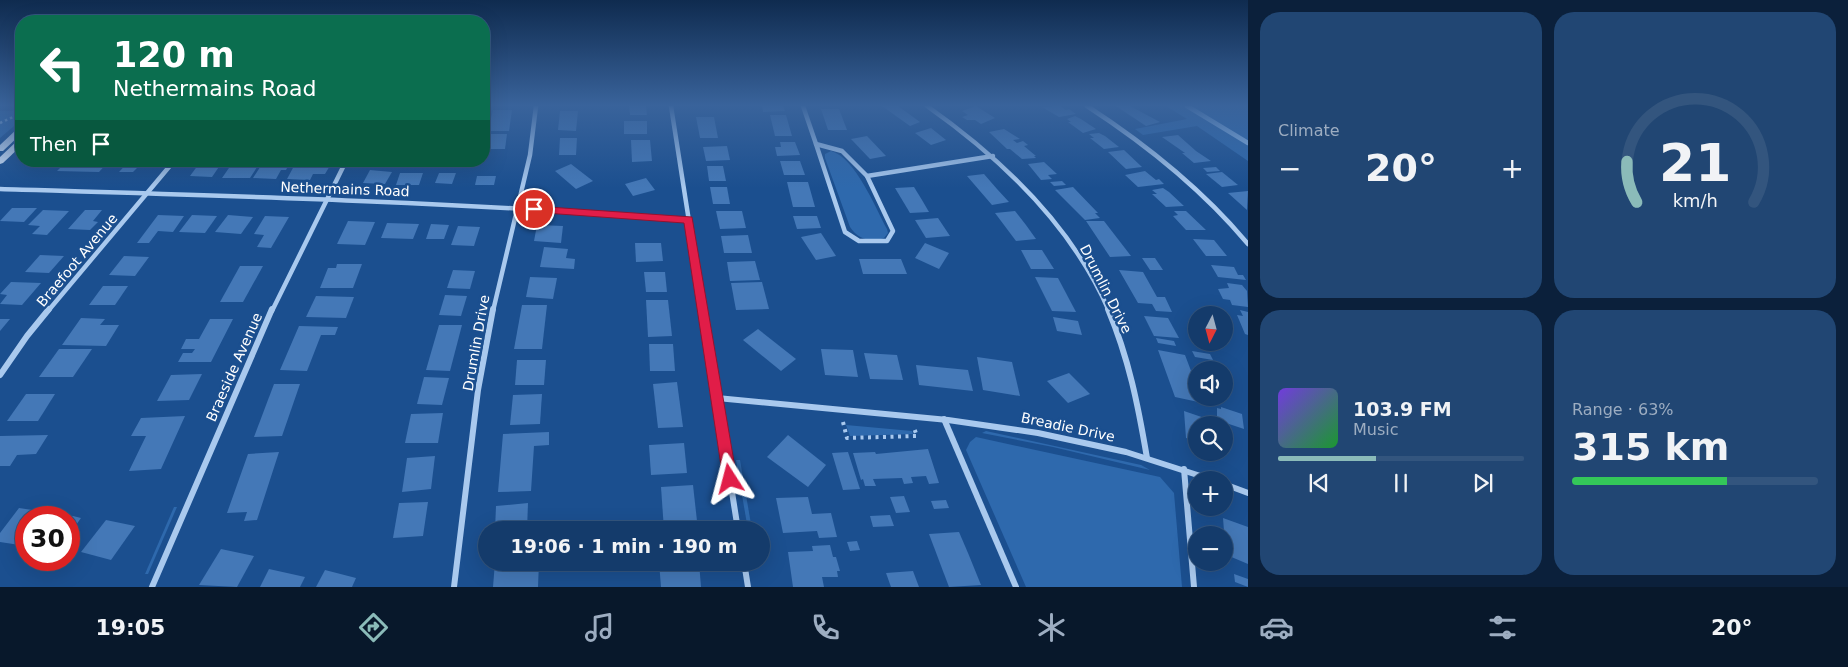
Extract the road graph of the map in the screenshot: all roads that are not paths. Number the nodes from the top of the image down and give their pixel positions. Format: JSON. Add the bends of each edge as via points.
{"nodes":[{"id":1,"x":533,"y":133,"type":"edge"},
{"id":2,"x":675,"y":133,"type":"edge"},
{"id":3,"x":812,"y":133,"type":"edge"},
{"id":4,"x":966,"y":133,"type":"edge"},
{"id":5,"x":1128,"y":133,"type":"edge"},
{"id":6,"x":15,"y":135,"type":"edge"},
{"id":7,"x":816,"y":144,"type":"junction"},
{"id":8,"x":15,"y":147,"type":"edge"},
{"id":9,"x":0,"y":149,"type":"edge"},
{"id":10,"x":993,"y":156,"type":"junction"},
{"id":11,"x":0,"y":161,"type":"edge"},
{"id":12,"x":169,"y":167,"type":"edge"},
{"id":13,"x":343,"y":167,"type":"edge"},
{"id":14,"x":867,"y":176,"type":"junction"},
{"id":15,"x":0,"y":189,"type":"edge"},
{"id":16,"x":147,"y":194,"type":"junction"},
{"id":17,"x":326,"y":199,"type":"junction"},
{"id":18,"x":518,"y":208,"type":"junction"},
{"id":19,"x":689,"y":220,"type":"junction"},
{"id":20,"x":1248,"y":244,"type":"edge"},
{"id":21,"x":0,"y":375,"type":"edge"},
{"id":22,"x":717,"y":398,"type":"junction"},
{"id":23,"x":944,"y":419,"type":"junction"},
{"id":24,"x":1147,"y":458,"type":"junction"},
{"id":25,"x":1184,"y":469,"type":"junction"},
{"id":26,"x":1189,"y":471,"type":"edge"},
{"id":27,"x":1233,"y":487,"type":"edge"},
{"id":28,"x":1248,"y":493,"type":"edge"},
{"id":29,"x":737,"y":521,"type":"edge"},
{"id":30,"x":745,"y":571,"type":"edge"},
{"id":31,"x":152,"y":587,"type":"edge"},
{"id":32,"x":454,"y":587,"type":"edge"},
{"id":33,"x":748,"y":587,"type":"edge"},
{"id":34,"x":1016,"y":587,"type":"edge"},
{"id":35,"x":1194,"y":587,"type":"edge"}],
"edges":[{"from":1,"to":18,"type":"street","name":"Drumlin Drive"},
{"from":2,"to":19,"type":"street"},
{"from":3,"to":7,"type":"street"},
{"from":4,"to":10,"type":"street","name":"Drumlin Drive"},
{"from":5,"to":20,"type":"street","via":[[1212,207]]},
{"from":6,"to":9,"type":"main road"},
{"from":7,"to":14,"type":"street","via":[[842,151]]},
{"from":7,"to":14,"type":"street","via":[[845,232],[859,241],[886,241],[893,231]]},
{"from":8,"to":11,"type":"main road"},
{"from":10,"to":14,"type":"street"},
{"from":10,"to":24,"type":"street","name":"Drumlin Drive","via":[[1052,219],[1078,254],[1104,301],[1121,339]]},
{"from":12,"to":16,"type":"street","name":"Braefoot Avenue"},
{"from":13,"to":17,"type":"street","name":"Braeside Avenue"},
{"from":15,"to":16,"type":"street","name":"Nethermains Road"},
{"from":16,"to":17,"type":"street","name":"Nethermains Road"},
{"from":16,"to":21,"type":"street","name":"Braefoot Avenue","via":[[27,336]]},
{"from":17,"to":18,"type":"street","name":"Nethermains Road"},
{"from":17,"to":31,"type":"street","name":"Braeside Avenue","via":[[252,351]]},
{"from":18,"to":19,"type":"street","name":"Nethermains Road"},
{"from":18,"to":32,"type":"street","name":"Drumlin Drive","via":[[495,299],[478,390]]},
{"from":19,"to":22,"type":"street"},
{"from":22,"to":23,"type":"street","name":"Breadie Drive"},
{"from":22,"to":29,"type":"street"},
{"from":23,"to":24,"type":"street","name":"Breadie Drive","via":[[1015,428]]},
{"from":23,"to":34,"type":"street"},
{"from":24,"to":25,"type":"street","name":"Breadie Drive"},
{"from":25,"to":26,"type":"street","name":"Breadie Drive"},
{"from":25,"to":35,"type":"street"},
{"from":27,"to":28,"type":"street"},
{"from":30,"to":33,"type":"street"}]}
